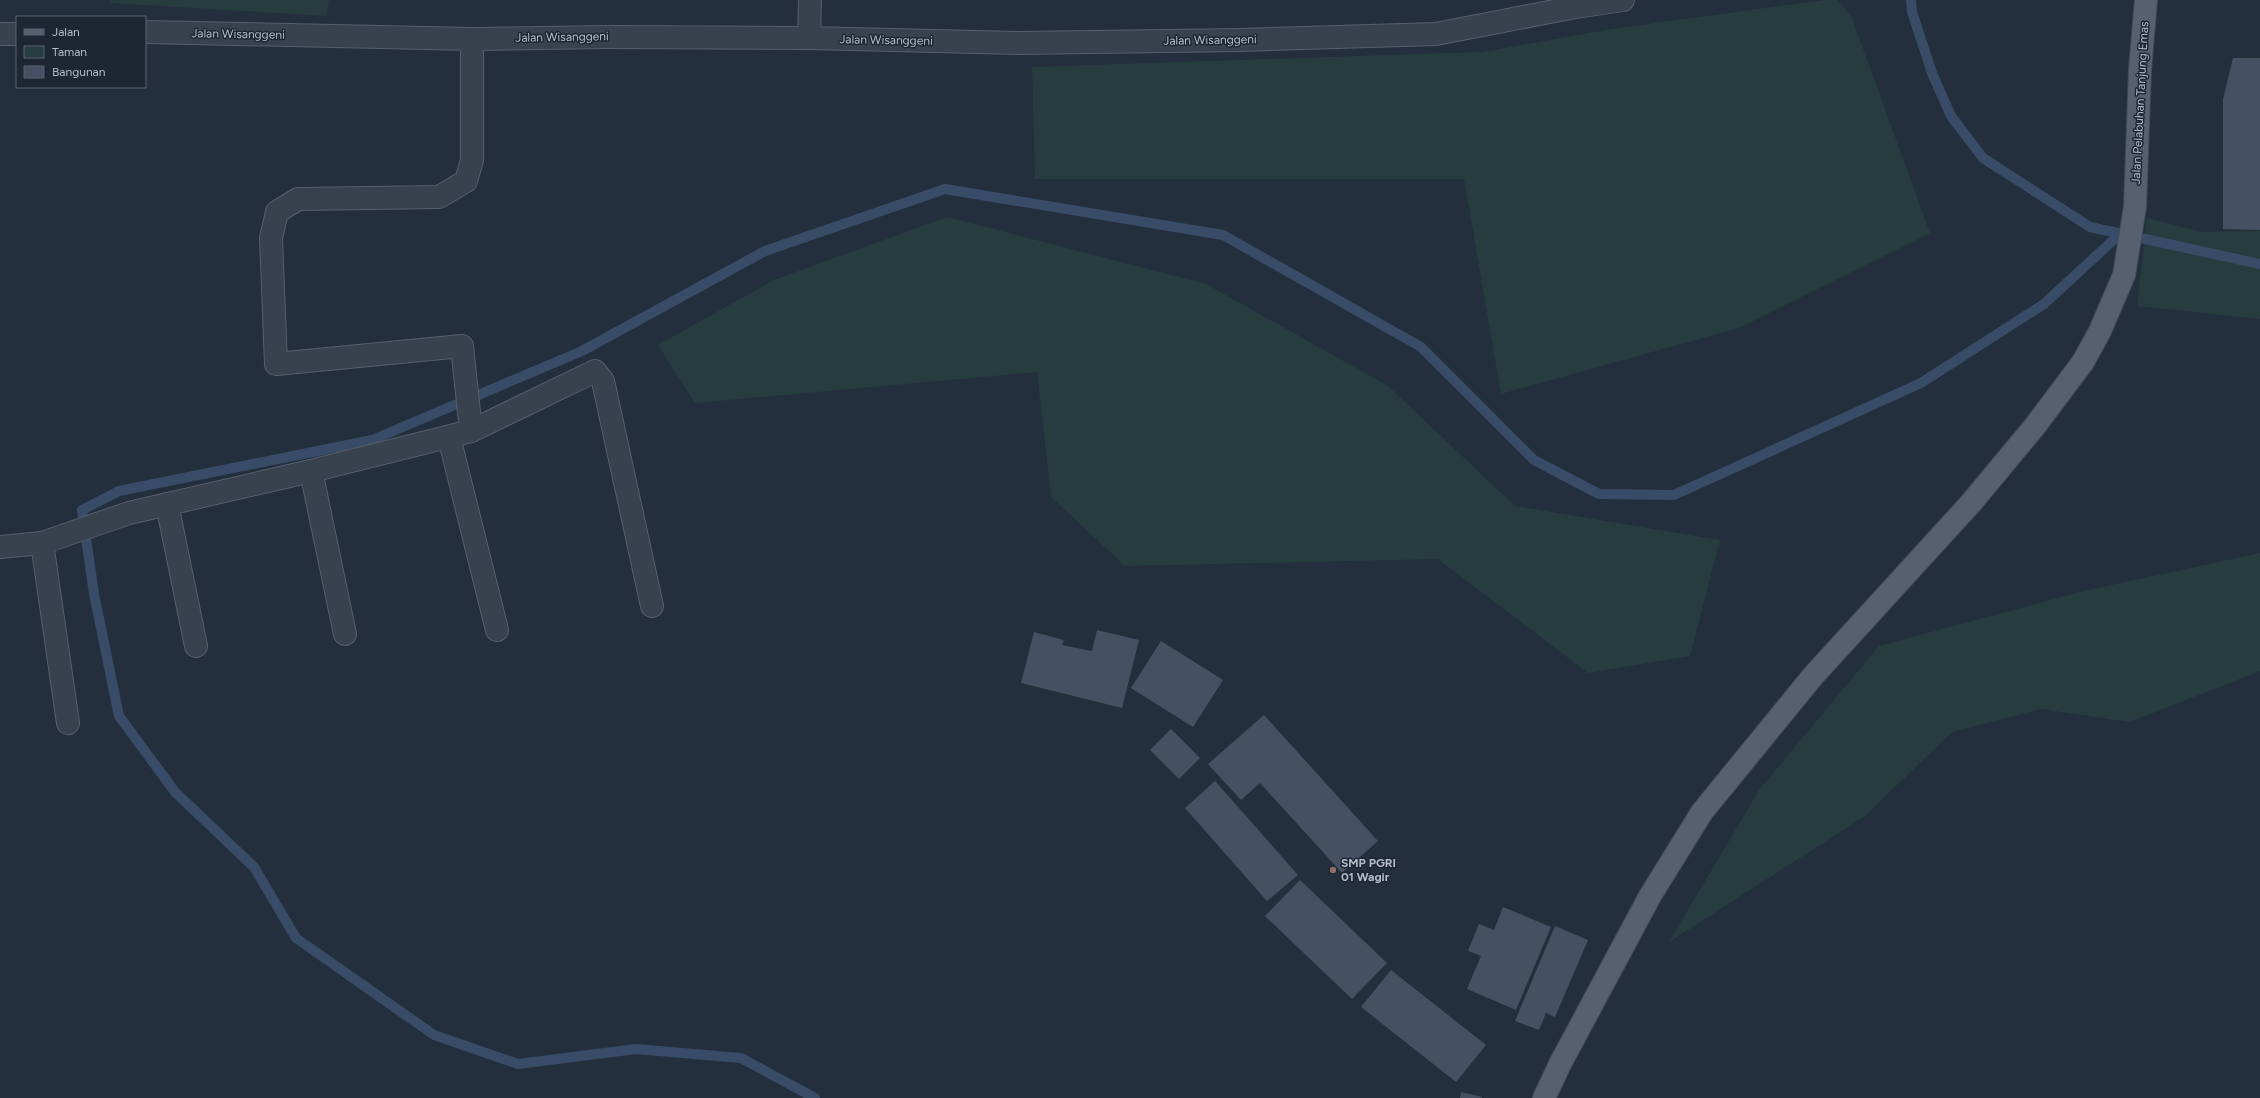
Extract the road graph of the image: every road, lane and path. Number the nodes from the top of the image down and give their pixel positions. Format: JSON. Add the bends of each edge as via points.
{"nodes":[{"id":1,"x":810,"y":0,"type":"edge"},
{"id":2,"x":1623,"y":0,"type":"edge"},
{"id":3,"x":2146,"y":0,"type":"edge"},
{"id":4,"x":146,"y":32,"type":"edge"},
{"id":5,"x":0,"y":34,"type":"edge"},
{"id":6,"x":16,"y":34,"type":"edge"},
{"id":7,"x":809,"y":38,"type":"junction"},
{"id":8,"x":472,"y":39,"type":"junction"},
{"id":9,"x":470,"y":422,"type":"junction"},
{"id":10,"x":449,"y":437,"type":"junction"},
{"id":11,"x":311,"y":471,"type":"junction"},
{"id":12,"x":167,"y":504,"type":"junction"},
{"id":13,"x":42,"y":543,"type":"junction"},
{"id":14,"x":0,"y":547,"type":"edge"},
{"id":15,"x":652,"y":606,"type":"dead end"},
{"id":16,"x":496,"y":630,"type":"dead end"},
{"id":17,"x":345,"y":634,"type":"dead end"},
{"id":18,"x":196,"y":646,"type":"dead end"},
{"id":19,"x":68,"y":723,"type":"dead end"},
{"id":20,"x":1544,"y":1098,"type":"edge"}],
"edges":[{"from":1,"to":7,"type":"street"},
{"from":2,"to":7,"type":"street","name":"Jalan Wisanggeni","via":[[1436,34],[1026,43]]},
{"from":3,"to":20,"type":"main road","name":"Jalan Pelabuhan Tanjung Emas","via":[[2140,70],[2135,207],[2124,275],[2100,331],[2083,362],[2035,426],[1971,503],[1813,676],[1702,812],[1650,896]]},
{"from":4,"to":8,"type":"street","name":"Jalan Wisanggeni"},
{"from":5,"to":6,"type":"street"},
{"from":7,"to":8,"type":"street","name":"Jalan Wisanggeni"},
{"from":8,"to":9,"type":"street","via":[[472,160],[466,182],[439,197],[298,199],[277,212],[271,238],[276,364],[462,346]]},
{"from":9,"to":10,"type":"street"},
{"from":9,"to":15,"type":"street","via":[[595,371],[603,381]]},
{"from":10,"to":11,"type":"street"},
{"from":10,"to":16,"type":"street"},
{"from":11,"to":12,"type":"street"},
{"from":11,"to":17,"type":"street"},
{"from":12,"to":13,"type":"street","via":[[129,513]]},
{"from":12,"to":18,"type":"street"},
{"from":13,"to":14,"type":"street"},
{"from":13,"to":19,"type":"street"}]}
